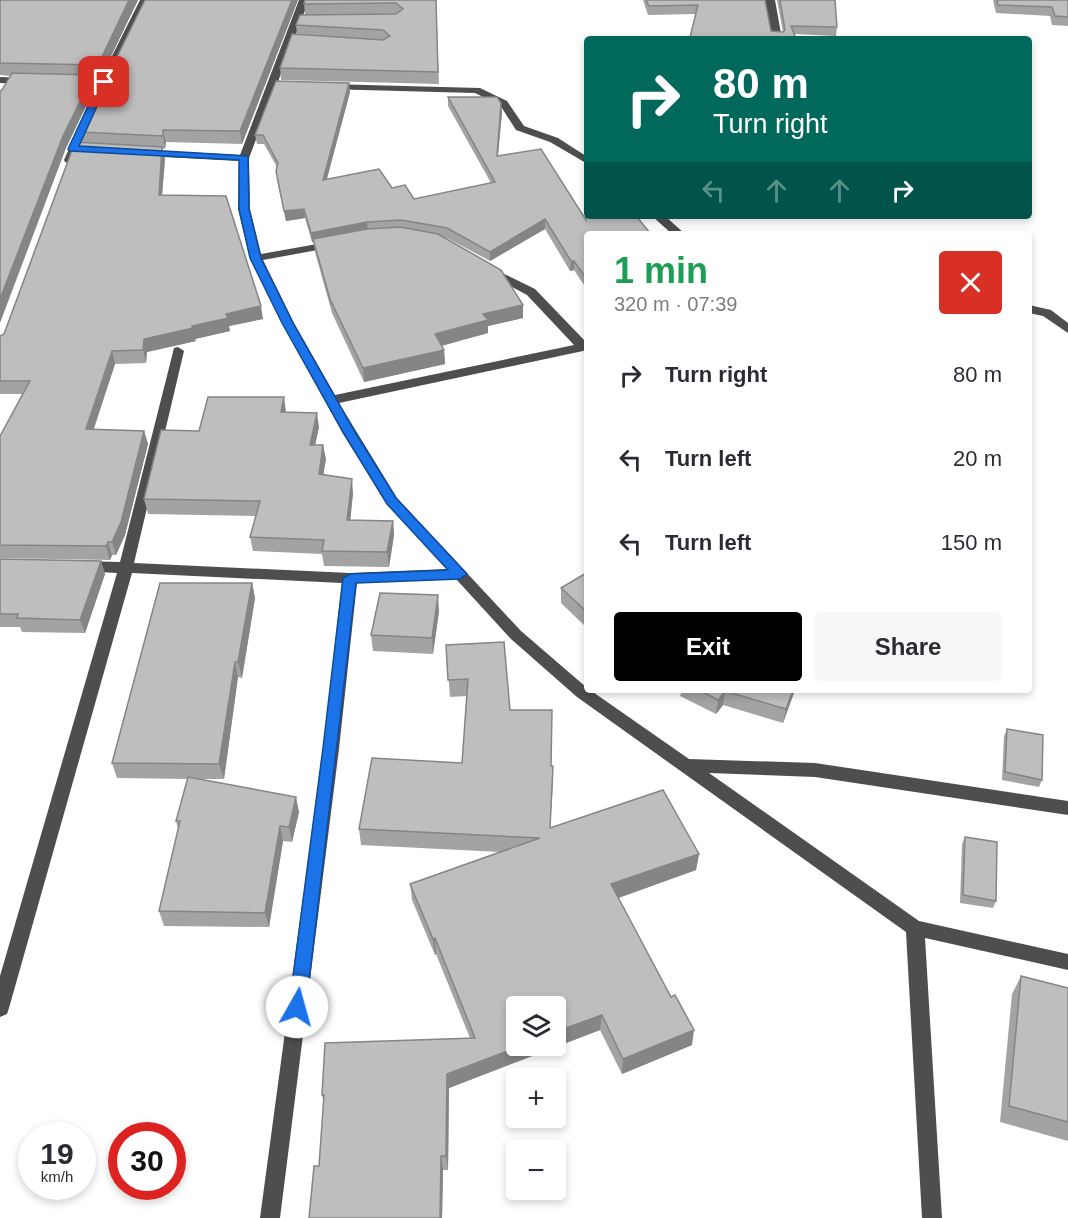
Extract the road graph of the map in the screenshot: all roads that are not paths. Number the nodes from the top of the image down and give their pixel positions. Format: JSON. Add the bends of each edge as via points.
{"nodes":[{"id":1,"x":145,"y":0,"type":"edge"},
{"id":2,"x":304,"y":0,"type":"edge"},
{"id":3,"x":770,"y":0,"type":"edge"},
{"id":4,"x":776,"y":36,"type":"edge"},
{"id":5,"x":33,"y":81,"type":"edge"},
{"id":6,"x":5,"y":84,"type":"edge"},
{"id":7,"x":319,"y":86,"type":"edge"},
{"id":8,"x":130,"y":152,"type":"edge"},
{"id":9,"x":244,"y":158,"type":"junction"},
{"id":10,"x":584,"y":159,"type":"edge"},
{"id":11,"x":65,"y":171,"type":"edge"},
{"id":12,"x":662,"y":219,"type":"edge"},
{"id":13,"x":676,"y":231,"type":"edge"},
{"id":14,"x":346,"y":241,"type":"edge"},
{"id":15,"x":256,"y":258,"type":"junction"},
{"id":16,"x":478,"y":263,"type":"edge"},
{"id":17,"x":1032,"y":310,"type":"edge"},
{"id":18,"x":1068,"y":329,"type":"edge"},
{"id":19,"x":584,"y":346,"type":"edge"},
{"id":20,"x":584,"y":347,"type":"edge"},
{"id":21,"x":178,"y":351,"type":"dead end"},
{"id":22,"x":332,"y":400,"type":"junction"},
{"id":23,"x":69,"y":566,"type":"edge"},
{"id":24,"x":126,"y":567,"type":"junction"},
{"id":25,"x":460,"y":574,"type":"junction"},
{"id":26,"x":350,"y":578,"type":"junction"},
{"id":27,"x":688,"y":766,"type":"junction"},
{"id":28,"x":1068,"y":808,"type":"edge"},
{"id":29,"x":915,"y":928,"type":"junction"},
{"id":30,"x":1068,"y":962,"type":"edge"},
{"id":31,"x":0,"y":1008,"type":"edge"},
{"id":32,"x":270,"y":1218,"type":"edge"},
{"id":33,"x":932,"y":1218,"type":"edge"}],
"edges":[{"from":1,"to":11,"type":"street","via":[[98,82],[79,149]]},
{"from":2,"to":9,"type":"street","via":[[302,21],[278,85]]},
{"from":3,"to":4,"type":"street"},
{"from":5,"to":6,"type":"street"},
{"from":7,"to":10,"type":"street","via":[[476,90],[507,104],[520,128],[554,140]]},
{"from":8,"to":9,"type":"street"},
{"from":9,"to":15,"type":"street","via":[[244,209]]},
{"from":12,"to":13,"type":"street"},
{"from":14,"to":15,"type":"street"},
{"from":15,"to":22,"type":"street"},
{"from":16,"to":19,"type":"street","via":[[531,292]]},
{"from":17,"to":18,"type":"street","via":[[1047,313]]},
{"from":20,"to":22,"type":"street"},
{"from":21,"to":24,"type":"street"},
{"from":22,"to":25,"type":"street","via":[[392,501]]},
{"from":23,"to":24,"type":"street"},
{"from":24,"to":26,"type":"street"},
{"from":24,"to":31,"type":"street"},
{"from":25,"to":26,"type":"street"},
{"from":25,"to":27,"type":"street","via":[[516,635],[583,693]]},
{"from":26,"to":32,"type":"street"},
{"from":27,"to":28,"type":"street","via":[[815,770]]},
{"from":27,"to":29,"type":"street"},
{"from":29,"to":30,"type":"street"},
{"from":29,"to":33,"type":"street"}]}
